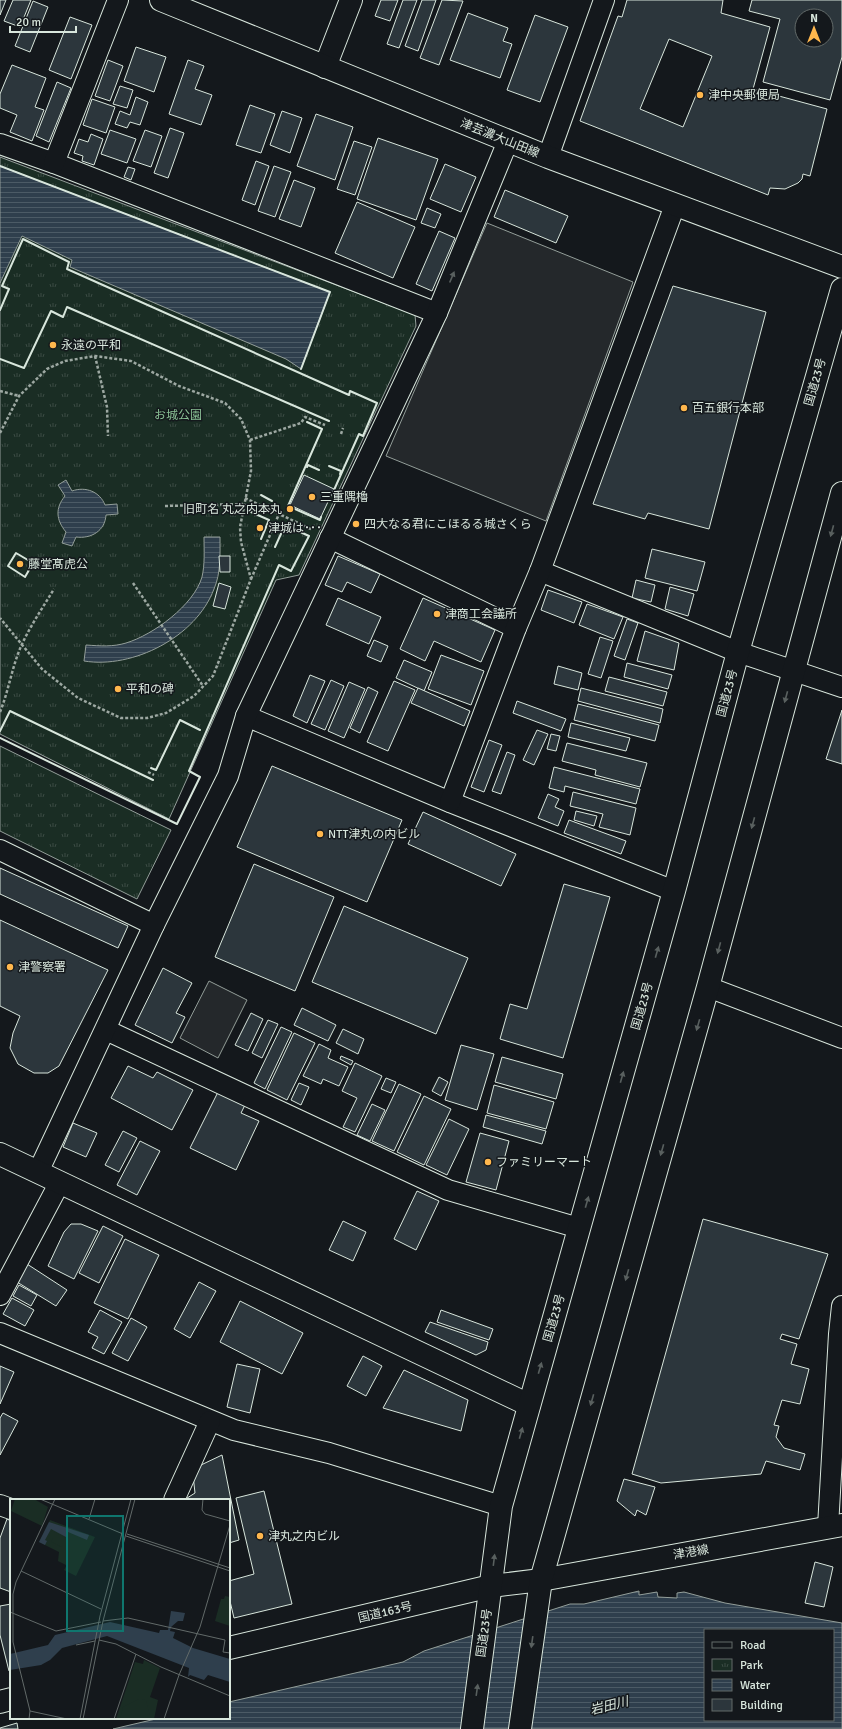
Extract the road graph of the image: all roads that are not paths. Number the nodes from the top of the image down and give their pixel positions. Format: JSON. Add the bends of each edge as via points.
{"nodes":[{"id":1,"x":118,"y":0,"type":"edge"},
{"id":2,"x":161,"y":0,"type":"edge"},
{"id":3,"x":351,"y":0,"type":"edge"},
{"id":4,"x":604,"y":0,"type":"edge"},
{"id":5,"x":325,"y":67,"type":"junction"},
{"id":6,"x":508,"y":141,"type":"junction"},
{"id":7,"x":0,"y":144,"type":"edge"},
{"id":8,"x":548,"y":157,"type":"junction"},
{"id":9,"x":54,"y":163,"type":"junction"},
{"id":10,"x":675,"y":205,"type":"junction"},
{"id":11,"x":842,"y":267,"type":"edge"},
{"id":12,"x":842,"y":289,"type":"edge"},
{"id":13,"x":436,"y":313,"type":"junction"},
{"id":14,"x":842,"y":493,"type":"edge"},
{"id":15,"x":330,"y":538,"type":"junction"},
{"id":16,"x":540,"y":571,"type":"junction"},
{"id":17,"x":516,"y":628,"type":"junction"},
{"id":18,"x":738,"y":652,"type":"junction"},
{"id":19,"x":794,"y":669,"type":"junction"},
{"id":20,"x":842,"y":686,"type":"edge"},
{"id":21,"x":246,"y":716,"type":"junction"},
{"id":22,"x":450,"y":802,"type":"junction"},
{"id":23,"x":0,"y":850,"type":"edge"},
{"id":24,"x":674,"y":891,"type":"junction"},
{"id":25,"x":154,"y":925,"type":"junction"},
{"id":26,"x":708,"y":987,"type":"junction"},
{"id":27,"x":106,"y":1030,"type":"junction"},
{"id":28,"x":842,"y":1038,"type":"edge"},
{"id":29,"x":0,"y":1154,"type":"edge"},
{"id":30,"x":38,"y":1172,"type":"junction"},
{"id":31,"x":60,"y":1182,"type":"junction"},
{"id":32,"x":580,"y":1228,"type":"junction"},
{"id":33,"x":0,"y":1295,"type":"edge"},
{"id":34,"x":842,"y":1306,"type":"edge"},
{"id":35,"x":0,"y":1333,"type":"edge"},
{"id":36,"x":529,"y":1405,"type":"junction"},
{"id":37,"x":210,"y":1421,"type":"junction"},
{"id":38,"x":174,"y":1499,"type":"edge"},
{"id":39,"x":0,"y":1505,"type":"edge"},
{"id":40,"x":501,"y":1506,"type":"junction"},
{"id":41,"x":10,"y":1509,"type":"edge"},
{"id":42,"x":835,"y":1526,"type":"edge"},
{"id":43,"x":541,"y":1580,"type":"junction"},
{"id":44,"x":490,"y":1593,"type":"junction"},
{"id":45,"x":230,"y":1648,"type":"edge"},
{"id":46,"x":10,"y":1699,"type":"edge"},
{"id":47,"x":0,"y":1702,"type":"edge"},
{"id":48,"x":472,"y":1729,"type":"edge"},
{"id":49,"x":520,"y":1729,"type":"edge"}],
"edges":[{"from":1,"to":9,"type":"street"},
{"from":2,"to":5,"type":"main road","name":"津芸濃大山田線"},
{"from":3,"to":5,"type":"main road"},
{"from":4,"to":8,"type":"street"},
{"from":5,"to":6,"type":"main road","name":"津芸濃大山田線"},
{"from":6,"to":8,"type":"main road","name":"津芸濃大山田線"},
{"from":13,"to":6,"type":"street","one_way":true},
{"from":7,"to":9,"type":"street"},
{"from":8,"to":10,"type":"main road","name":"津芸濃大山田線"},
{"from":9,"to":13,"type":"street"},
{"from":10,"to":11,"type":"main road","name":"津芸濃大山田線"},
{"from":10,"to":16,"type":"street"},
{"from":12,"to":18,"type":"main road","name":"国道23号"},
{"from":13,"to":15,"type":"street"},
{"from":14,"to":19,"type":"main road","one_way":true},
{"from":15,"to":17,"type":"street"},
{"from":15,"to":21,"type":"street"},
{"from":16,"to":17,"type":"street"},
{"from":16,"to":18,"type":"street"},
{"from":17,"to":22,"type":"street"},
{"from":18,"to":19,"type":"street"},
{"from":18,"to":24,"type":"main road","name":"国道23号"},
{"from":19,"to":20,"type":"street"},
{"from":19,"to":26,"type":"main road","one_way":true},
{"from":21,"to":22,"type":"street"},
{"from":21,"to":25,"type":"street","via":[[228,776]]},
{"from":22,"to":24,"type":"street"},
{"from":23,"to":25,"type":"street"},
{"from":32,"to":24,"type":"main road","name":"国道23号","one_way":true},
{"from":25,"to":27,"type":"street"},
{"from":26,"to":28,"type":"street"},
{"from":26,"to":43,"type":"main road","one_way":true},
{"from":27,"to":30,"type":"street"},
{"from":27,"to":32,"type":"street","via":[[448,1190]]},
{"from":29,"to":30,"type":"main road"},
{"from":30,"to":31,"type":"main road"},
{"from":31,"to":33,"type":"street"},
{"from":31,"to":36,"type":"main road"},
{"from":36,"to":32,"type":"main road","name":"国道23号","one_way":true},
{"from":34,"to":42,"type":"street","via":[[838,1334]]},
{"from":35,"to":37,"type":"street"},
{"from":40,"to":36,"type":"main road","name":"国道23号","one_way":true},
{"from":37,"to":38,"type":"street"},
{"from":37,"to":40,"type":"street","via":[[234,1430],[329,1453]]},
{"from":39,"to":41,"type":"street"},
{"from":44,"to":40,"type":"main road","name":"国道23号","one_way":true},
{"from":42,"to":43,"type":"main road","name":"津港線"},
{"from":43,"to":44,"type":"main road","name":"国道163号"},
{"from":43,"to":49,"type":"main road","one_way":true},
{"from":44,"to":45,"type":"main road","name":"国道163号"},
{"from":48,"to":44,"type":"main road","name":"国道23号","one_way":true},
{"from":46,"to":47,"type":"main road"}]}
